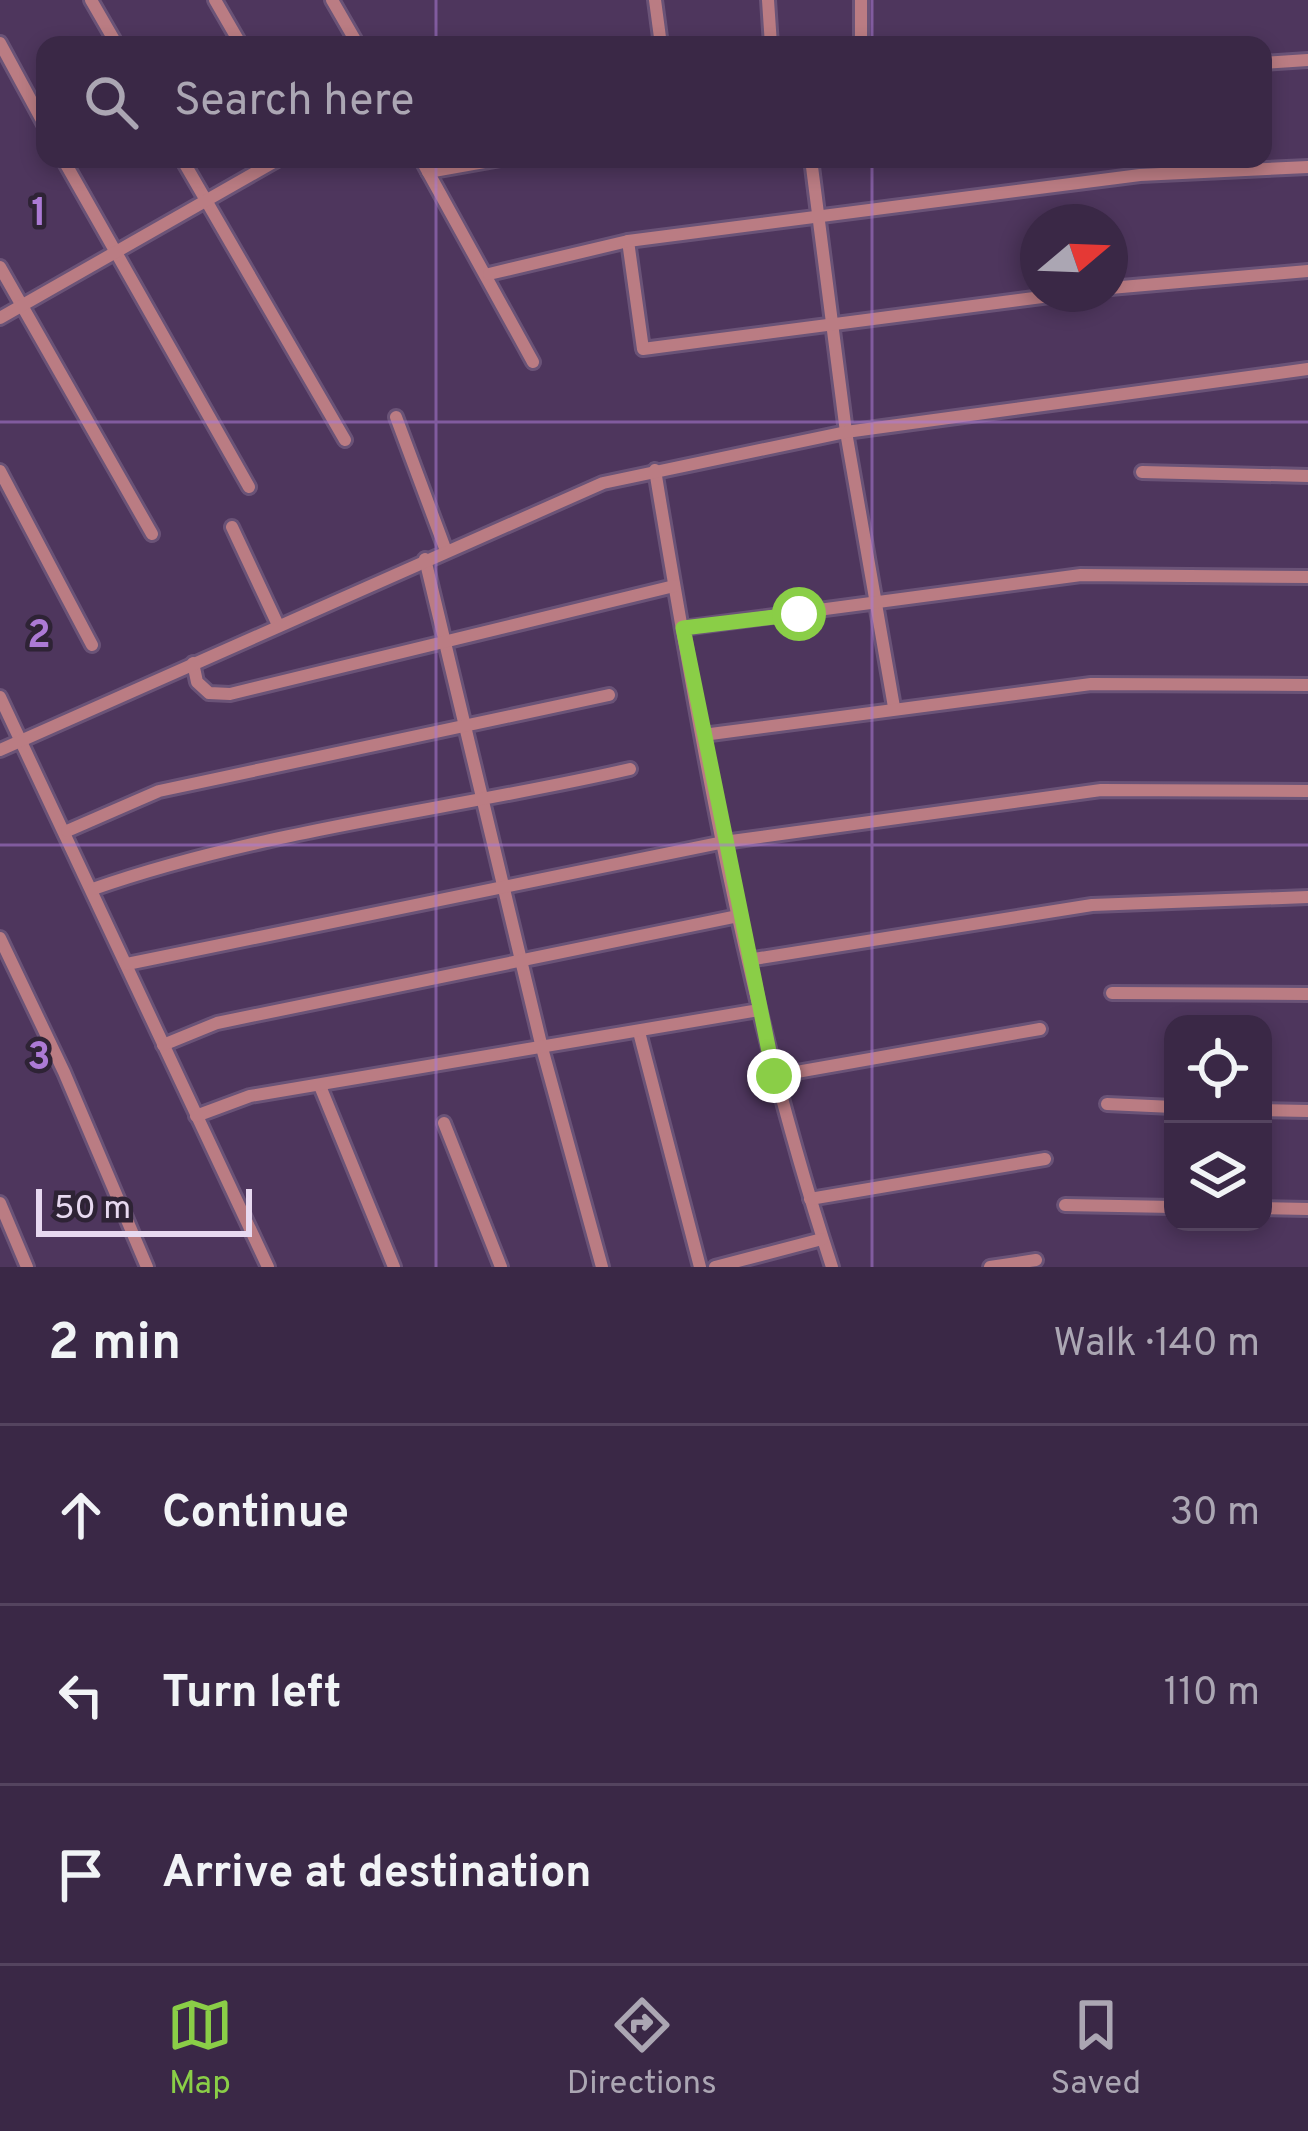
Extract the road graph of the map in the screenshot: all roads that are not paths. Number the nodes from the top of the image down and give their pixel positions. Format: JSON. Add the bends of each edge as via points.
{"nodes":[{"id":1,"x":91,"y":0,"type":"edge"},
{"id":2,"x":215,"y":0,"type":"edge"},
{"id":3,"x":332,"y":0,"type":"edge"},
{"id":4,"x":655,"y":0,"type":"edge"},
{"id":5,"x":768,"y":0,"type":"edge"},
{"id":6,"x":861,"y":0,"type":"edge"},
{"id":7,"x":112,"y":36,"type":"edge"},
{"id":8,"x":236,"y":36,"type":"edge"},
{"id":9,"x":353,"y":36,"type":"edge"},
{"id":10,"x":660,"y":36,"type":"edge"},
{"id":11,"x":770,"y":36,"type":"edge"},
{"id":12,"x":861,"y":36,"type":"edge"},
{"id":13,"x":0,"y":43,"type":"edge"},
{"id":14,"x":1308,"y":60,"type":"edge"},
{"id":15,"x":1272,"y":62,"type":"edge"},
{"id":16,"x":36,"y":109,"type":"edge"},
{"id":17,"x":1308,"y":167,"type":"edge"},
{"id":18,"x":68,"y":168,"type":"edge"},
{"id":19,"x":187,"y":168,"type":"edge"},
{"id":20,"x":264,"y":168,"type":"edge"},
{"id":21,"x":425,"y":168,"type":"edge"},
{"id":22,"x":812,"y":168,"type":"edge"},
{"id":23,"x":207,"y":202,"type":"junction"},
{"id":24,"x":821,"y":219,"type":"junction"},
{"id":25,"x":628,"y":241,"type":"junction"},
{"id":26,"x":114,"y":254,"type":"junction"},
{"id":27,"x":0,"y":267,"type":"edge"},
{"id":28,"x":1308,"y":271,"type":"edge"},
{"id":29,"x":489,"y":274,"type":"junction"},
{"id":30,"x":1128,"y":286,"type":"edge"},
{"id":31,"x":1020,"y":300,"type":"edge"},
{"id":32,"x":22,"y":306,"type":"junction"},
{"id":33,"x":0,"y":318,"type":"edge"},
{"id":34,"x":832,"y":325,"type":"junction"},
{"id":35,"x":532,"y":362,"type":"dead end"},
{"id":36,"x":1308,"y":369,"type":"edge"},
{"id":37,"x":396,"y":418,"type":"dead end"},
{"id":38,"x":846,"y":432,"type":"junction"},
{"id":39,"x":344,"y":440,"type":"dead end"},
{"id":40,"x":656,"y":470,"type":"junction"},
{"id":41,"x":0,"y":471,"type":"edge"},
{"id":42,"x":1142,"y":472,"type":"dead end"},
{"id":43,"x":1308,"y":476,"type":"edge"},
{"id":44,"x":249,"y":488,"type":"dead end"},
{"id":45,"x":232,"y":527,"type":"dead end"},
{"id":46,"x":152,"y":534,"type":"dead end"},
{"id":47,"x":446,"y":551,"type":"junction"},
{"id":48,"x":425,"y":560,"type":"junction"},
{"id":49,"x":1308,"y":578,"type":"edge"},
{"id":50,"x":674,"y":586,"type":"junction"},
{"id":51,"x":877,"y":604,"type":"junction"},
{"id":52,"x":278,"y":625,"type":"junction"},
{"id":53,"x":683,"y":628,"type":"junction"},
{"id":54,"x":445,"y":642,"type":"junction"},
{"id":55,"x":92,"y":645,"type":"dead end"},
{"id":56,"x":193,"y":663,"type":"junction"},
{"id":57,"x":1308,"y":685,"type":"edge"},
{"id":58,"x":609,"y":695,"type":"dead end"},
{"id":59,"x":0,"y":697,"type":"edge"},
{"id":60,"x":894,"y":707,"type":"junction"},
{"id":61,"x":466,"y":726,"type":"junction"},
{"id":62,"x":703,"y":735,"type":"junction"},
{"id":63,"x":20,"y":739,"type":"junction"},
{"id":64,"x":0,"y":750,"type":"edge"},
{"id":65,"x":630,"y":769,"type":"dead end"},
{"id":66,"x":1308,"y":791,"type":"edge"},
{"id":67,"x":484,"y":803,"type":"junction"},
{"id":68,"x":67,"y":831,"type":"junction"},
{"id":69,"x":724,"y":842,"type":"junction"},
{"id":70,"x":503,"y":885,"type":"junction"},
{"id":71,"x":93,"y":889,"type":"junction"},
{"id":72,"x":1308,"y":897,"type":"edge"},
{"id":73,"x":739,"y":916,"type":"junction"},
{"id":74,"x":0,"y":938,"type":"edge"},
{"id":75,"x":521,"y":960,"type":"junction"},
{"id":76,"x":748,"y":960,"type":"junction"},
{"id":77,"x":127,"y":964,"type":"junction"},
{"id":78,"x":1112,"y":993,"type":"dead end"},
{"id":79,"x":1308,"y":994,"type":"edge"},
{"id":80,"x":759,"y":1010,"type":"junction"},
{"id":81,"x":1040,"y":1029,"type":"dead end"},
{"id":82,"x":639,"y":1032,"type":"junction"},
{"id":83,"x":164,"y":1045,"type":"junction"},
{"id":84,"x":542,"y":1048,"type":"junction"},
{"id":85,"x":774,"y":1076,"type":"junction"},
{"id":86,"x":320,"y":1086,"type":"junction"},
{"id":87,"x":1107,"y":1104,"type":"dead end"},
{"id":88,"x":1164,"y":1107,"type":"edge"},
{"id":89,"x":1272,"y":1110,"type":"edge"},
{"id":90,"x":1308,"y":1111,"type":"edge"},
{"id":91,"x":196,"y":1116,"type":"junction"},
{"id":92,"x":444,"y":1123,"type":"dead end"},
{"id":93,"x":1045,"y":1159,"type":"dead end"},
{"id":94,"x":810,"y":1199,"type":"junction"},
{"id":95,"x":0,"y":1203,"type":"edge"},
{"id":96,"x":1065,"y":1205,"type":"dead end"},
{"id":97,"x":1164,"y":1207,"type":"edge"},
{"id":98,"x":1272,"y":1208,"type":"edge"},
{"id":99,"x":1308,"y":1209,"type":"edge"},
{"id":100,"x":823,"y":1238,"type":"junction"},
{"id":101,"x":1036,"y":1260,"type":"dead end"},
{"id":102,"x":27,"y":1267,"type":"edge"},
{"id":103,"x":147,"y":1267,"type":"edge"},
{"id":104,"x":268,"y":1267,"type":"edge"},
{"id":105,"x":394,"y":1267,"type":"edge"},
{"id":106,"x":501,"y":1267,"type":"edge"},
{"id":107,"x":602,"y":1267,"type":"edge"},
{"id":108,"x":700,"y":1267,"type":"edge"},
{"id":109,"x":715,"y":1267,"type":"edge"},
{"id":110,"x":832,"y":1267,"type":"edge"},
{"id":111,"x":990,"y":1267,"type":"edge"}],
"edges":[{"from":1,"to":7,"type":"street"},
{"from":2,"to":8,"type":"street"},
{"from":3,"to":9,"type":"street"},
{"from":4,"to":10,"type":"street"},
{"from":5,"to":11,"type":"street"},
{"from":6,"to":12,"type":"street"},
{"from":13,"to":16,"type":"street"},
{"from":14,"to":15,"type":"street"},
{"from":17,"to":24,"type":"street","via":[[1140,175]]},
{"from":18,"to":26,"type":"street"},
{"from":19,"to":23,"type":"street"},
{"from":20,"to":23,"type":"street"},
{"from":21,"to":29,"type":"street"},
{"from":22,"to":24,"type":"street"},
{"from":23,"to":26,"type":"street"},
{"from":23,"to":39,"type":"street"},
{"from":24,"to":25,"type":"street"},
{"from":24,"to":34,"type":"street"},
{"from":25,"to":29,"type":"street"},
{"from":25,"to":34,"type":"street","via":[[643,349]]},
{"from":26,"to":32,"type":"street"},
{"from":26,"to":44,"type":"street"},
{"from":27,"to":32,"type":"street"},
{"from":28,"to":30,"type":"street"},
{"from":29,"to":35,"type":"street"},
{"from":31,"to":34,"type":"street"},
{"from":32,"to":33,"type":"street"},
{"from":32,"to":46,"type":"street"},
{"from":34,"to":38,"type":"street"},
{"from":36,"to":38,"type":"street"},
{"from":37,"to":47,"type":"street"},
{"from":38,"to":40,"type":"street"},
{"from":38,"to":51,"type":"street"},
{"from":40,"to":47,"type":"street","via":[[603,483]]},
{"from":40,"to":50,"type":"street"},
{"from":41,"to":55,"type":"street"},
{"from":42,"to":43,"type":"street"},
{"from":45,"to":52,"type":"street"},
{"from":47,"to":48,"type":"street"},
{"from":48,"to":52,"type":"street"},
{"from":48,"to":54,"type":"street"},
{"from":49,"to":51,"type":"street","via":[[1081,575]]},
{"from":50,"to":53,"type":"street"},
{"from":50,"to":54,"type":"street"},
{"from":51,"to":53,"type":"street"},
{"from":51,"to":60,"type":"street"},
{"from":52,"to":56,"type":"street"},
{"from":53,"to":62,"type":"street"},
{"from":54,"to":56,"type":"street","via":[[230,694],[209,693]]},
{"from":54,"to":61,"type":"street"},
{"from":56,"to":63,"type":"street"},
{"from":57,"to":60,"type":"street","via":[[1091,684]]},
{"from":58,"to":61,"type":"street"},
{"from":59,"to":63,"type":"street"},
{"from":60,"to":62,"type":"street"},
{"from":61,"to":67,"type":"street"},
{"from":61,"to":68,"type":"street","via":[[159,791]]},
{"from":62,"to":69,"type":"street"},
{"from":63,"to":64,"type":"street"},
{"from":63,"to":68,"type":"street"},
{"from":65,"to":67,"type":"street"},
{"from":66,"to":69,"type":"street","via":[[1101,790]]},
{"from":67,"to":70,"type":"street"},
{"from":67,"to":71,"type":"street","via":[[180,859]]},
{"from":68,"to":71,"type":"street"},
{"from":69,"to":70,"type":"street"},
{"from":69,"to":73,"type":"street"},
{"from":70,"to":75,"type":"street"},
{"from":70,"to":77,"type":"street"},
{"from":71,"to":77,"type":"street"},
{"from":72,"to":76,"type":"street","via":[[1091,905]]},
{"from":73,"to":75,"type":"street"},
{"from":73,"to":76,"type":"street"},
{"from":74,"to":103,"type":"street"},
{"from":75,"to":83,"type":"street","via":[[217,1023]]},
{"from":75,"to":84,"type":"street"},
{"from":76,"to":80,"type":"street"},
{"from":77,"to":83,"type":"street"},
{"from":78,"to":79,"type":"street"},
{"from":80,"to":82,"type":"street"},
{"from":80,"to":85,"type":"street"},
{"from":81,"to":85,"type":"street"},
{"from":82,"to":84,"type":"street"},
{"from":82,"to":108,"type":"street"},
{"from":83,"to":91,"type":"street"},
{"from":84,"to":86,"type":"street"},
{"from":84,"to":107,"type":"street"},
{"from":85,"to":94,"type":"street"},
{"from":86,"to":91,"type":"street","via":[[250,1096]]},
{"from":86,"to":105,"type":"street"},
{"from":87,"to":88,"type":"street"},
{"from":89,"to":90,"type":"street"},
{"from":91,"to":104,"type":"street"},
{"from":92,"to":106,"type":"street"},
{"from":93,"to":94,"type":"street"},
{"from":94,"to":100,"type":"street"},
{"from":95,"to":102,"type":"street"},
{"from":96,"to":97,"type":"street"},
{"from":98,"to":99,"type":"street"},
{"from":100,"to":109,"type":"street"},
{"from":100,"to":110,"type":"street"},
{"from":101,"to":111,"type":"street"}]}
